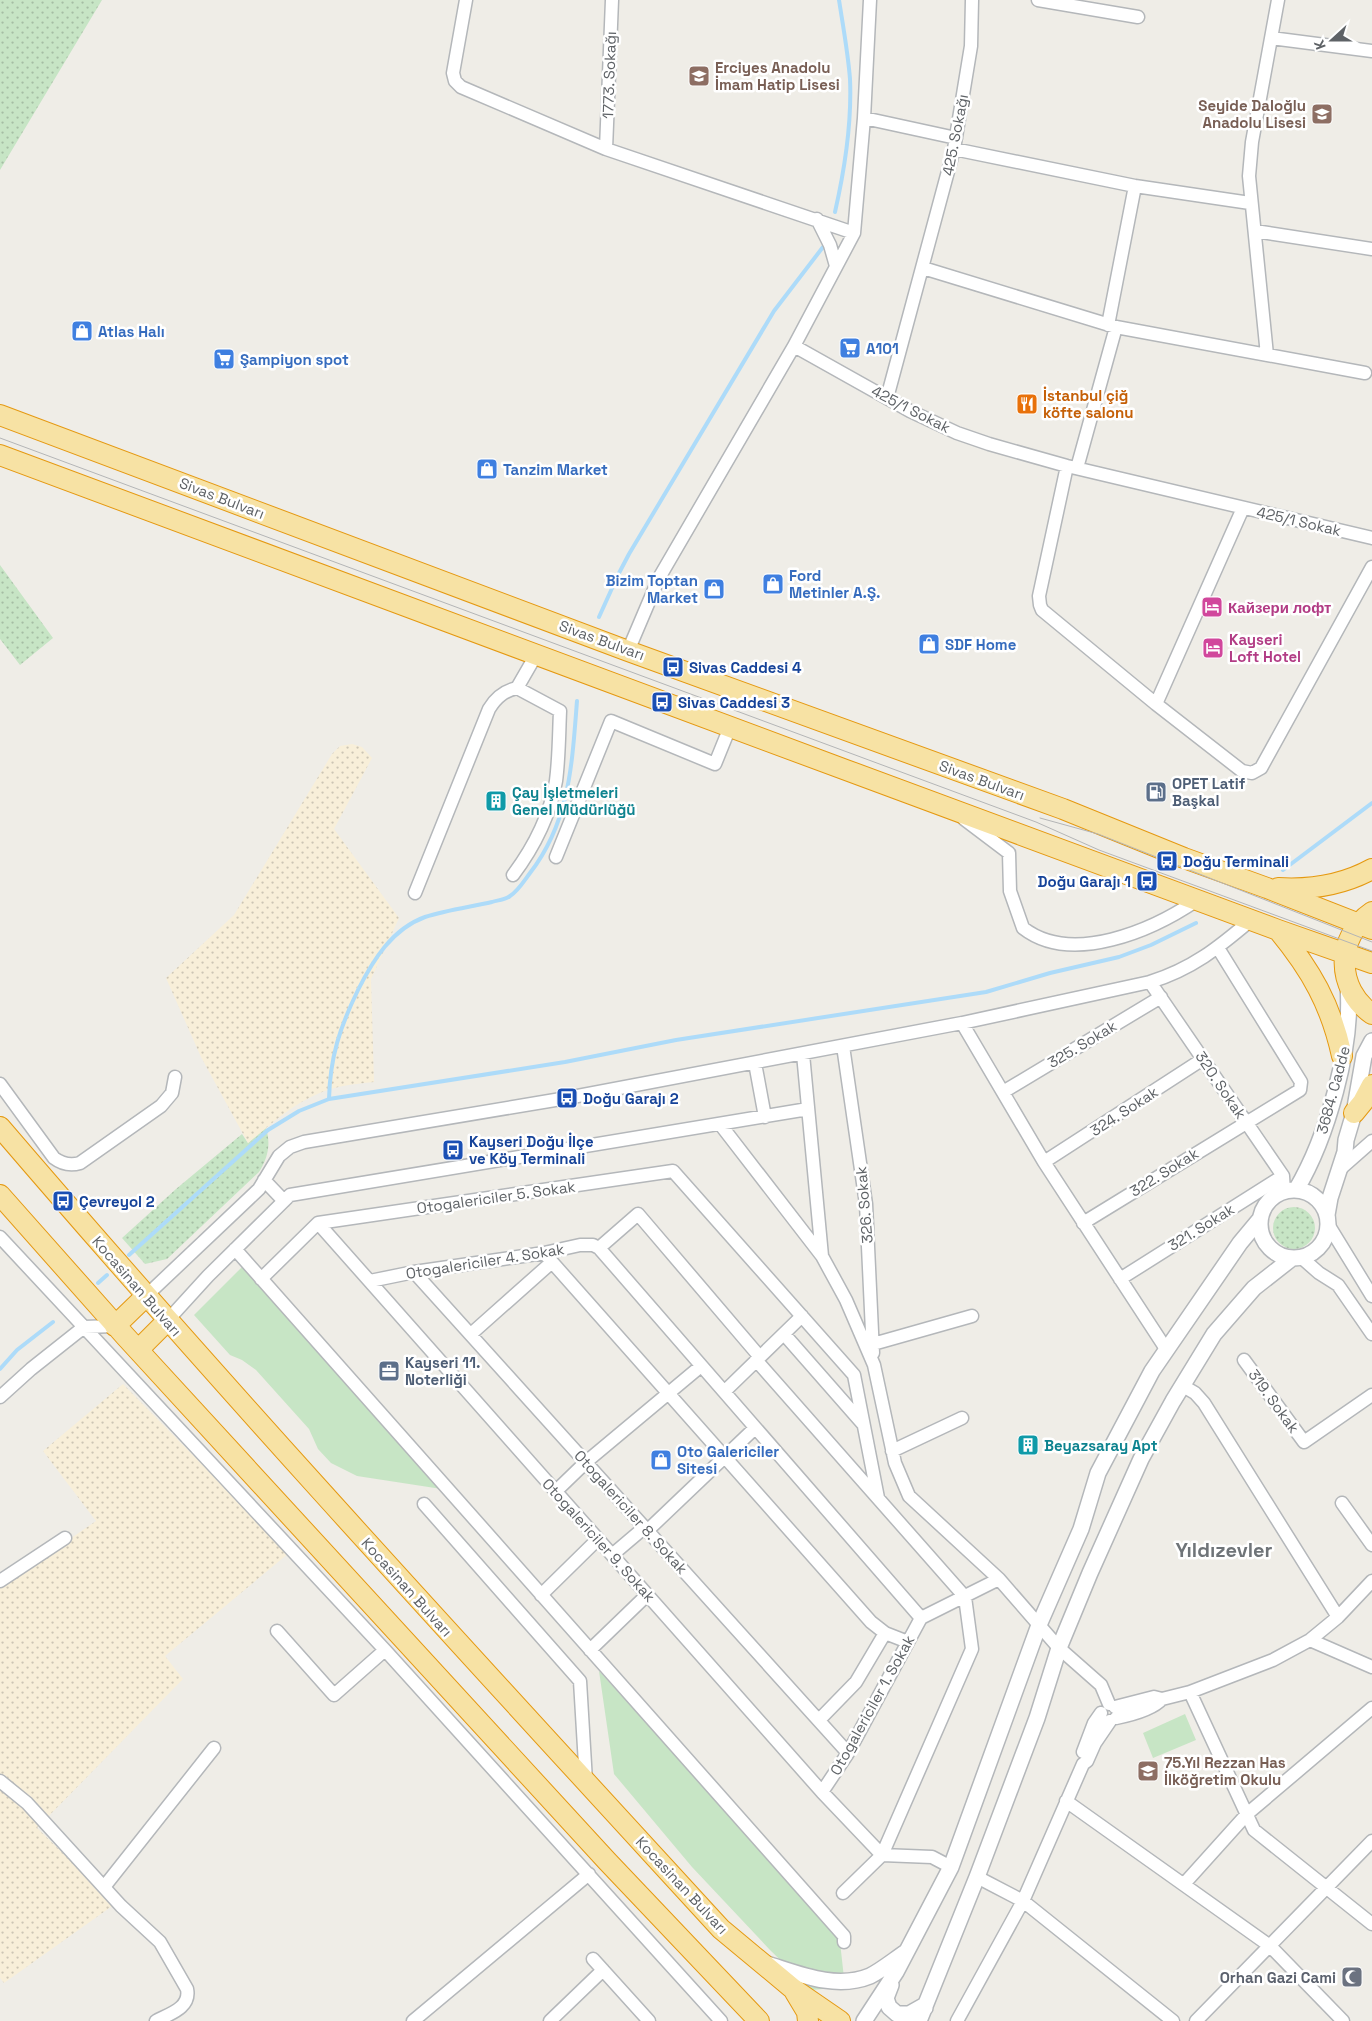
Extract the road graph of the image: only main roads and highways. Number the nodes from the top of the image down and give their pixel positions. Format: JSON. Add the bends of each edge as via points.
{"nodes":[{"id":1,"x":0,"y":415,"type":"edge"},
{"id":2,"x":0,"y":456,"type":"edge"},
{"id":3,"x":1372,"y":869,"type":"edge"},
{"id":4,"x":1267,"y":888,"type":"junction"},
{"id":5,"x":1367,"y":921,"type":"edge"},
{"id":6,"x":1278,"y":930,"type":"junction"},
{"id":7,"x":1345,"y":953,"type":"junction"},
{"id":8,"x":1372,"y":963,"type":"edge"},
{"id":9,"x":1372,"y":1014,"type":"edge"},
{"id":10,"x":1342,"y":1056,"type":"road end"},
{"id":11,"x":1372,"y":1085,"type":"edge"},
{"id":12,"x":1354,"y":1113,"type":"road end"},
{"id":13,"x":0,"y":1127,"type":"edge"},
{"id":14,"x":0,"y":1195,"type":"edge"},
{"id":15,"x":146,"y":1296,"type":"junction"},
{"id":16,"x":168,"y":1321,"type":"junction"},
{"id":17,"x":116,"y":1326,"type":"junction"},
{"id":18,"x":138,"y":1350,"type":"junction"},
{"id":19,"x":792,"y":1988,"type":"junction"},
{"id":20,"x":759,"y":2019,"type":"edge"},
{"id":21,"x":808,"y":2021,"type":"edge"},
{"id":22,"x":840,"y":2021,"type":"edge"}],
"edges":[{"from":1,"to":4,"type":"highway","name":"Sivas Bulvarı","via":[[628,651],[1063,809]]},
{"from":2,"to":6,"type":"highway"},
{"from":3,"to":4,"type":"highway","via":[[1345,881],[1320,887]]},
{"from":4,"to":5,"type":"highway","name":"Sivas Bulvarı"},
{"from":5,"to":7,"type":"highway","via":[[1351,934]]},
{"from":6,"to":7,"type":"highway"},
{"from":6,"to":10,"type":"highway","via":[[1317,984],[1332,1017]]},
{"from":7,"to":8,"type":"highway"},
{"from":7,"to":9,"type":"highway","via":[[1348,984],[1359,1002]]},
{"from":11,"to":12,"type":"highway"},
{"from":13,"to":15,"type":"highway","name":"Kocasinan Bulvarı"},
{"from":14,"to":17,"type":"highway"},
{"from":15,"to":16,"type":"highway","name":"Kocasinan Bulvarı"},
{"from":15,"to":17,"type":"highway"},
{"from":16,"to":18,"type":"highway"},
{"from":16,"to":19,"type":"highway","name":"Kocasinan Bulvarı","via":[[721,1930]]},
{"from":17,"to":18,"type":"highway"},
{"from":18,"to":20,"type":"highway","via":[[600,1854]]},
{"from":19,"to":21,"type":"highway","via":[[807,2012]]},
{"from":19,"to":22,"type":"highway","name":"Kocasinan Bulvarı"}]}
